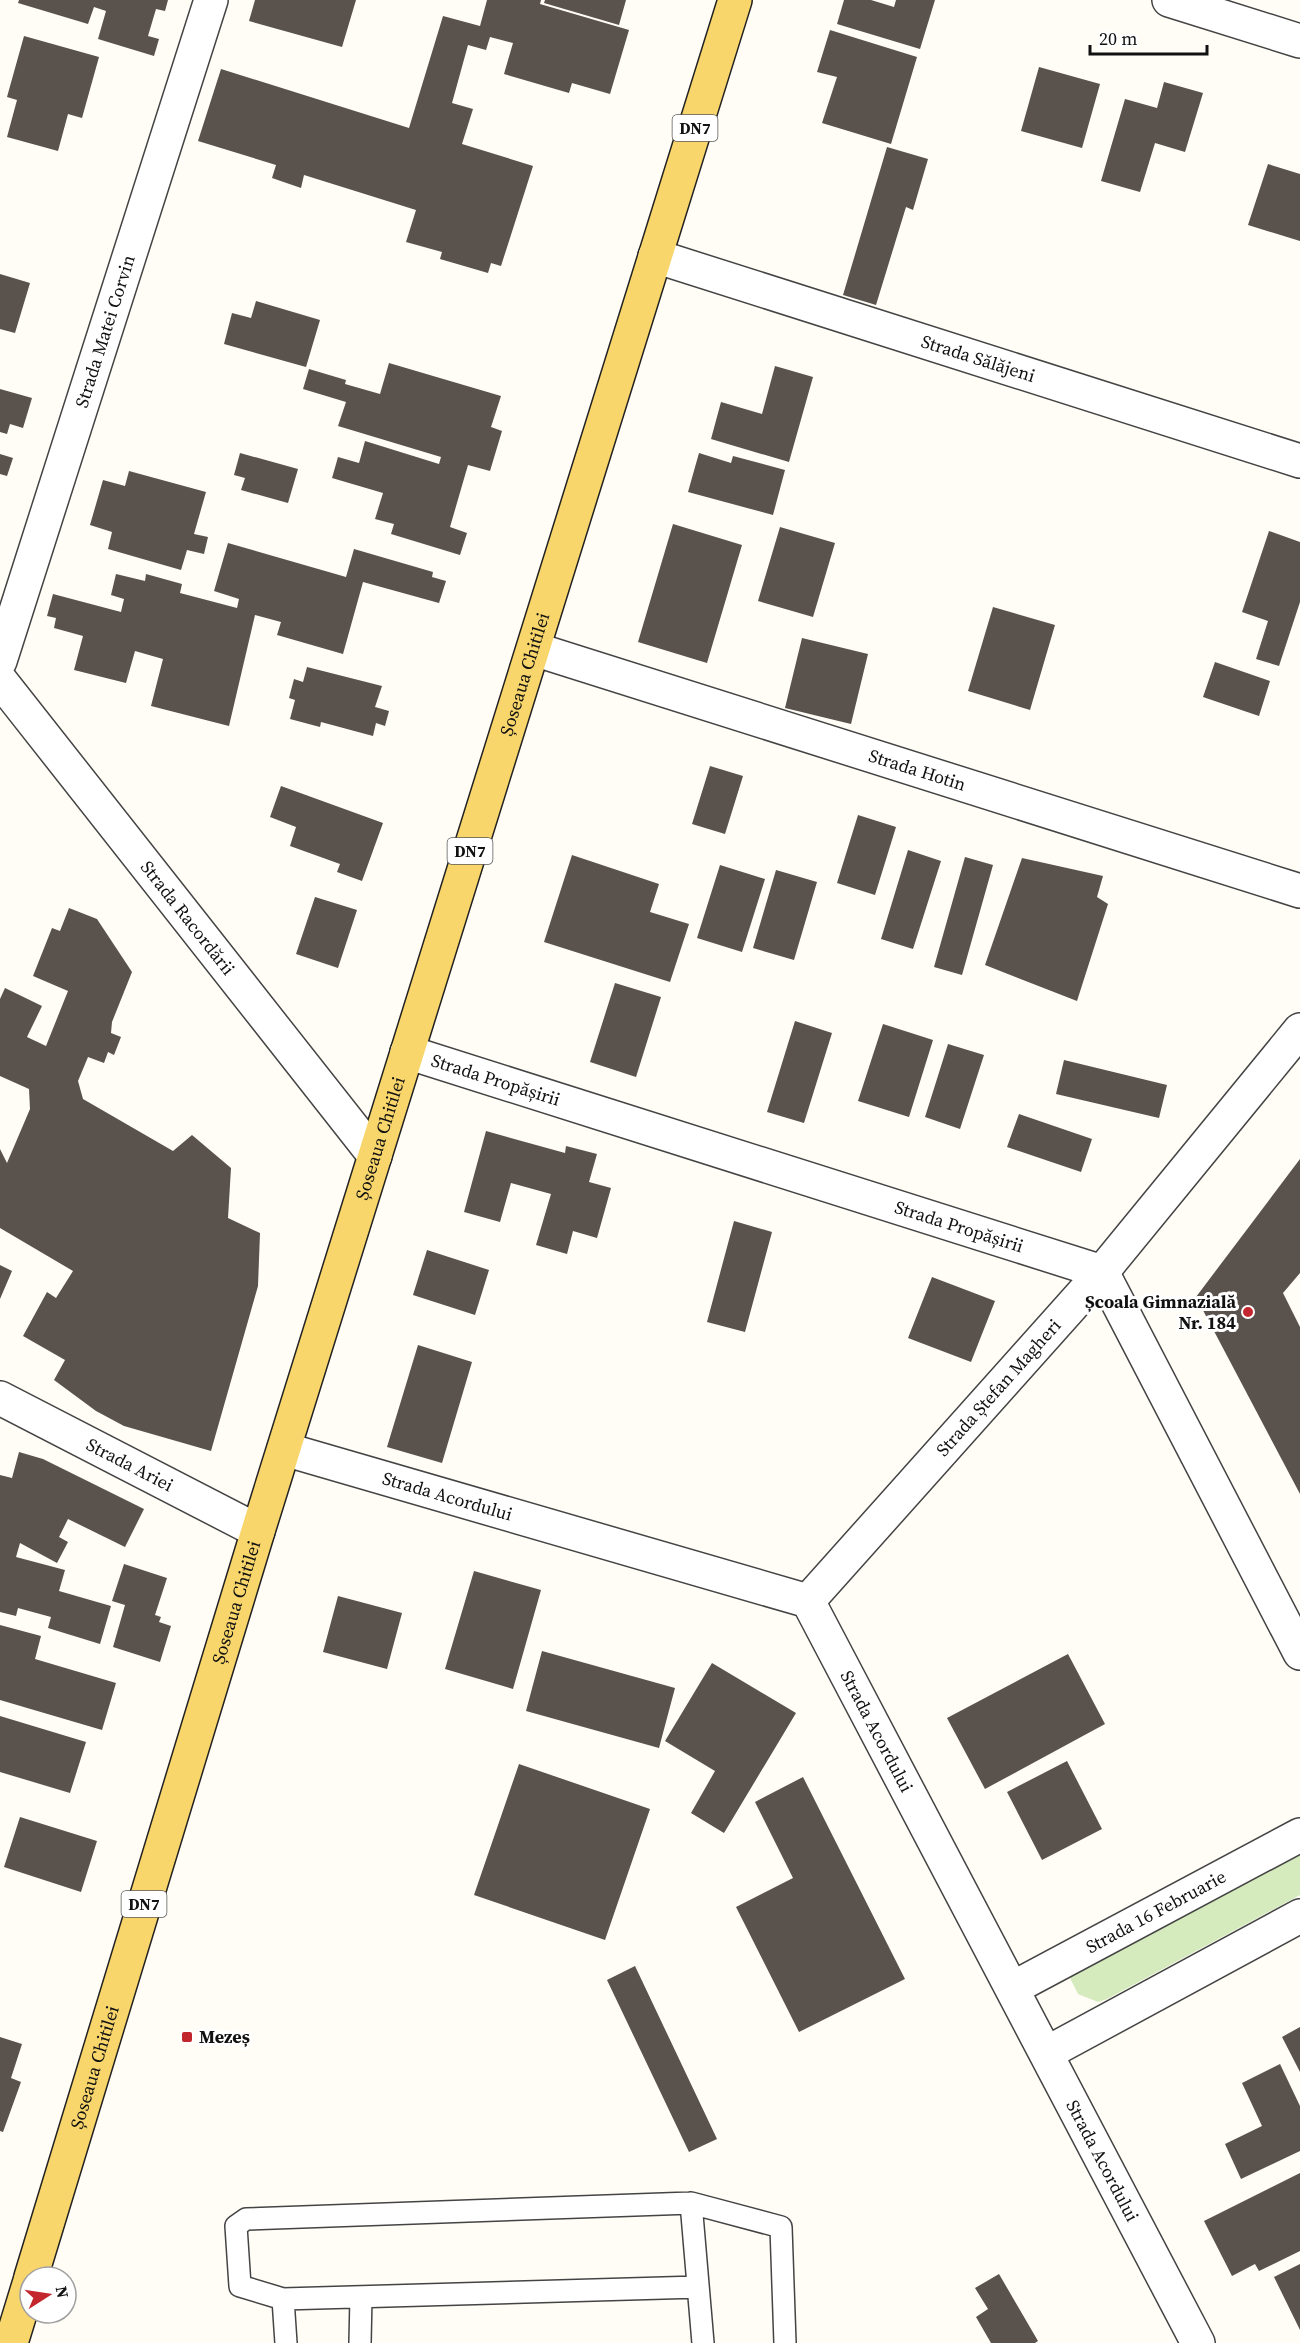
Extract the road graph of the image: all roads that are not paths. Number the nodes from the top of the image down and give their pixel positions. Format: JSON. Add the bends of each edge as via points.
{"nodes":[{"id":1,"x":211,"y":0,"type":"edge"},
{"id":2,"x":735,"y":0,"type":"edge"},
{"id":3,"x":1169,"y":0,"type":"edge"},
{"id":4,"x":1300,"y":41,"type":"edge"},
{"id":5,"x":655,"y":256,"type":"junction"},
{"id":6,"x":1300,"y":461,"type":"edge"},
{"id":7,"x":534,"y":649,"type":"junction"},
{"id":8,"x":0,"y":661,"type":"edge"},
{"id":9,"x":0,"y":680,"type":"edge"},
{"id":10,"x":1300,"y":891,"type":"edge"},
{"id":11,"x":1300,"y":1030,"type":"edge"},
{"id":12,"x":407,"y":1052,"type":"junction"},
{"id":13,"x":375,"y":1156,"type":"junction"},
{"id":14,"x":1102,"y":1272,"type":"junction"},
{"id":15,"x":0,"y":1398,"type":"edge"},
{"id":16,"x":284,"y":1449,"type":"junction"},
{"id":17,"x":258,"y":1531,"type":"junction"},
{"id":18,"x":808,"y":1601,"type":"junction"},
{"id":19,"x":1300,"y":1653,"type":"edge"},
{"id":20,"x":1300,"y":1835,"type":"edge"},
{"id":21,"x":1300,"y":1916,"type":"edge"},
{"id":22,"x":1013,"y":1988,"type":"junction"},
{"id":23,"x":1047,"y":2053,"type":"junction"},
{"id":24,"x":691,"y":2203,"type":"junction"},
{"id":25,"x":35,"y":2265,"type":"edge"},
{"id":26,"x":698,"y":2287,"type":"junction"},
{"id":27,"x":361,"y":2296,"type":"junction"},
{"id":28,"x":283,"y":2299,"type":"junction"},
{"id":29,"x":18,"y":2320,"type":"edge"},
{"id":30,"x":11,"y":2343,"type":"edge"},
{"id":31,"x":286,"y":2343,"type":"edge"},
{"id":32,"x":360,"y":2343,"type":"edge"},
{"id":33,"x":703,"y":2343,"type":"edge"},
{"id":34,"x":784,"y":2343,"type":"edge"},
{"id":35,"x":1198,"y":2343,"type":"edge"}],
"edges":[{"from":1,"to":8,"type":"street","name":"Strada Matei Corvin"},
{"from":2,"to":5,"type":"main road","name":"Șoseaua Chitilei","number":"DN7"},
{"from":3,"to":4,"type":"street"},
{"from":5,"to":6,"type":"street","name":"Strada Sălăjeni"},
{"from":5,"to":7,"type":"main road","name":"Șoseaua Chitilei","number":"DN7"},
{"from":7,"to":10,"type":"street","name":"Strada Hotin"},
{"from":7,"to":12,"type":"main road","name":"Șoseaua Chitilei","number":"DN7"},
{"from":9,"to":13,"type":"street","name":"Strada Racordării"},
{"from":11,"to":14,"type":"street","name":"Strada Ștefan Magheri"},
{"from":12,"to":13,"type":"main road","name":"Șoseaua Chitilei","number":"DN7"},
{"from":12,"to":14,"type":"street","name":"Strada Propășirii"},
{"from":13,"to":16,"type":"main road","name":"Șoseaua Chitilei","number":"DN7"},
{"from":14,"to":18,"type":"street","name":"Strada Ștefan Magheri"},
{"from":14,"to":19,"type":"street"},
{"from":15,"to":17,"type":"street","name":"Strada Ariei"},
{"from":16,"to":17,"type":"main road","name":"Șoseaua Chitilei","number":"DN7"},
{"from":16,"to":18,"type":"street","name":"Strada Acordului"},
{"from":17,"to":25,"type":"main road","name":"Șoseaua Chitilei","number":"DN7"},
{"from":18,"to":22,"type":"street","name":"Strada Acordului"},
{"from":20,"to":22,"type":"street","name":"Strada 16 Februarie"},
{"from":21,"to":23,"type":"street"},
{"from":22,"to":23,"type":"street","name":"Strada Acordului"},
{"from":23,"to":35,"type":"street","name":"Strada Acordului"},
{"from":24,"to":26,"type":"lane"},
{"from":24,"to":28,"type":"lane","via":[[246,2219],[236,2226],[240,2286]]},
{"from":24,"to":34,"type":"lane","via":[[781,2227]]},
{"from":26,"to":27,"type":"lane"},
{"from":26,"to":33,"type":"lane"},
{"from":27,"to":28,"type":"lane"},
{"from":27,"to":32,"type":"lane"},
{"from":28,"to":31,"type":"lane"},
{"from":29,"to":30,"type":"main road"}]}
